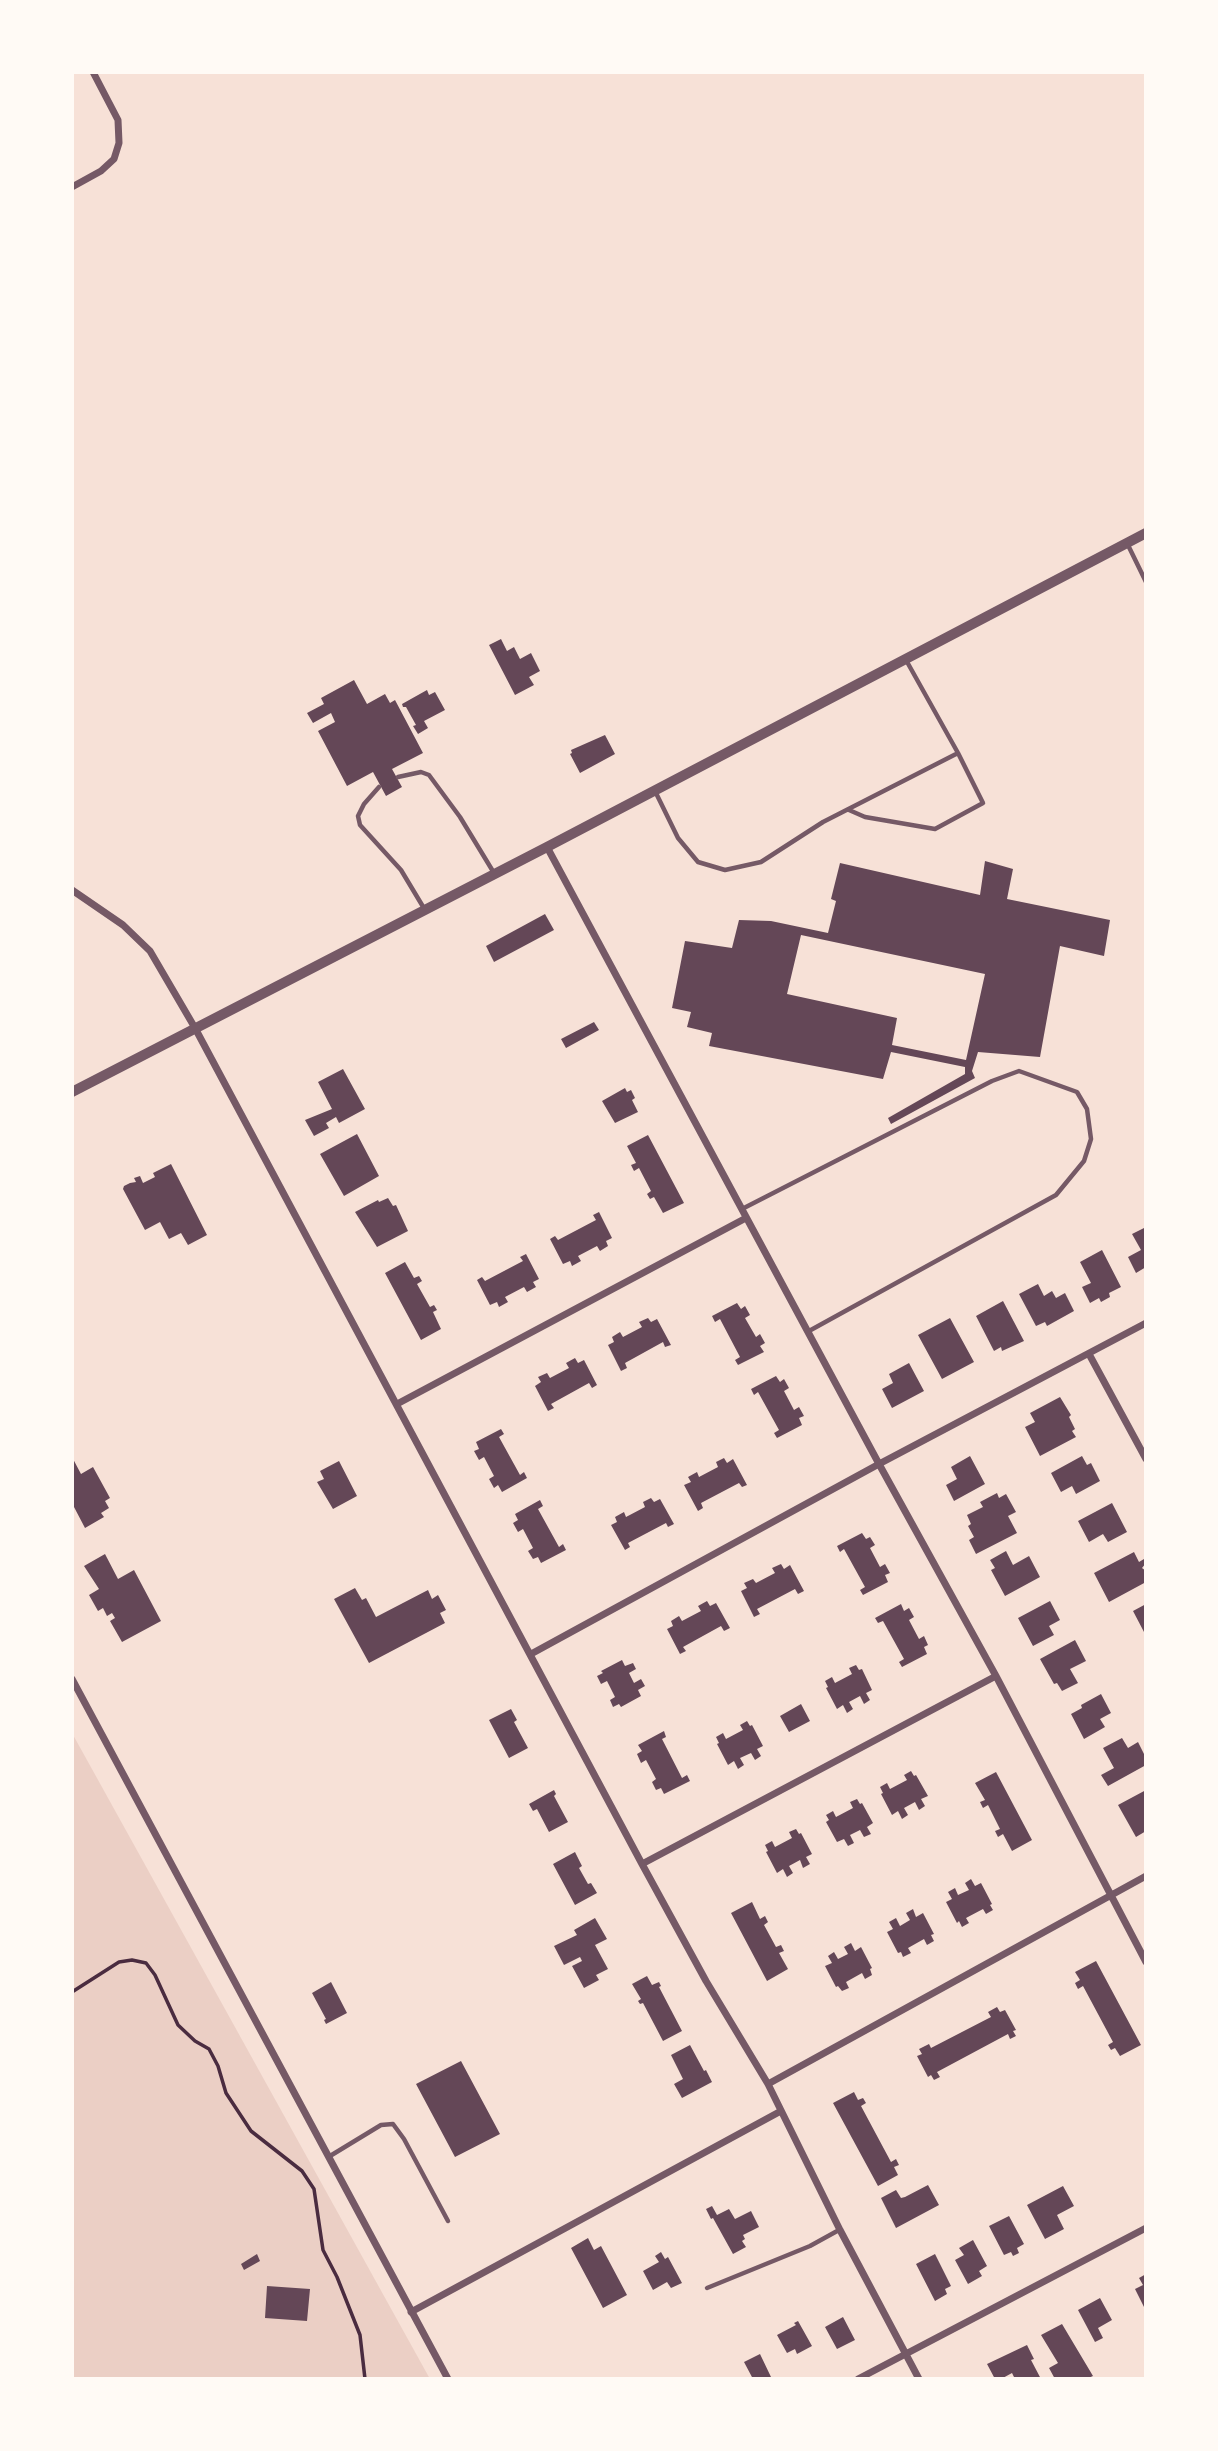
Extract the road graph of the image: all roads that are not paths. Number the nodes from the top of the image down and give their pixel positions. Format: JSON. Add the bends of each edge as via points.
{"nodes":[{"id":1,"x":93,"y":72,"type":"edge"},
{"id":2,"x":72,"y":187,"type":"edge"},
{"id":3,"x":1146,"y":533,"type":"edge"},
{"id":4,"x":1127,"y":543,"type":"junction"},
{"id":5,"x":1146,"y":582,"type":"edge"},
{"id":6,"x":905,"y":659,"type":"junction"},
{"id":7,"x":958,"y":753,"type":"junction"},
{"id":8,"x":398,"y":777,"type":"dead end"},
{"id":9,"x":379,"y":788,"type":"dead end"},
{"id":10,"x":654,"y":791,"type":"junction"},
{"id":11,"x":848,"y":809,"type":"junction"},
{"id":12,"x":547,"y":847,"type":"junction"},
{"id":13,"x":495,"y":874,"type":"junction"},
{"id":14,"x":72,"y":890,"type":"edge"},
{"id":15,"x":425,"y":910,"type":"junction"},
{"id":16,"x":195,"y":1028,"type":"junction"},
{"id":17,"x":72,"y":1092,"type":"edge"},
{"id":18,"x":742,"y":1209,"type":"junction"},
{"id":19,"x":746,"y":1217,"type":"junction"},
{"id":20,"x":1146,"y":1323,"type":"edge"},
{"id":21,"x":808,"y":1332,"type":"junction"},
{"id":22,"x":1089,"y":1354,"type":"junction"},
{"id":23,"x":397,"y":1405,"type":"junction"},
{"id":24,"x":1146,"y":1459,"type":"edge"},
{"id":25,"x":879,"y":1464,"type":"junction"},
{"id":26,"x":531,"y":1654,"type":"junction"},
{"id":27,"x":996,"y":1676,"type":"junction"},
{"id":28,"x":72,"y":1679,"type":"edge"},
{"id":29,"x":642,"y":1864,"type":"junction"},
{"id":30,"x":1146,"y":1876,"type":"edge"},
{"id":31,"x":1110,"y":1895,"type":"junction"},
{"id":32,"x":1146,"y":1962,"type":"edge"},
{"id":33,"x":768,"y":2084,"type":"junction"},
{"id":34,"x":782,"y":2111,"type":"junction"},
{"id":35,"x":330,"y":2156,"type":"junction"},
{"id":36,"x":448,"y":2221,"type":"dead end"},
{"id":37,"x":1146,"y":2228,"type":"edge"},
{"id":38,"x":840,"y":2230,"type":"junction"},
{"id":39,"x":707,"y":2288,"type":"dead end"},
{"id":40,"x":411,"y":2312,"type":"junction"},
{"id":41,"x":906,"y":2354,"type":"junction"},
{"id":42,"x":448,"y":2379,"type":"edge"},
{"id":43,"x":858,"y":2379,"type":"edge"},
{"id":44,"x":919,"y":2379,"type":"edge"}],
"edges":[{"from":1,"to":2,"type":"street","via":[[118,120],[119,142],[114,159]]},
{"from":3,"to":4,"type":"street"},
{"from":4,"to":5,"type":"lane"},
{"from":4,"to":6,"type":"street"},
{"from":6,"to":7,"type":"lane"},
{"from":6,"to":10,"type":"street"},
{"from":7,"to":11,"type":"lane"},
{"from":7,"to":11,"type":"lane","via":[[983,803],[935,829],[865,817]]},
{"from":8,"to":13,"type":"lane","via":[[421,772],[435,781]]},
{"from":9,"to":15,"type":"lane","via":[[364,804],[358,816],[360,825],[401,870]]},
{"from":10,"to":11,"type":"lane","via":[[678,838],[698,862],[725,870],[761,862]]},
{"from":10,"to":12,"type":"street"},
{"from":12,"to":13,"type":"street"},
{"from":12,"to":18,"type":"street"},
{"from":13,"to":15,"type":"street"},
{"from":14,"to":16,"type":"street","via":[[123,925],[150,951]]},
{"from":15,"to":16,"type":"street"},
{"from":16,"to":17,"type":"street"},
{"from":16,"to":23,"type":"street"},
{"from":18,"to":19,"type":"street"},
{"from":18,"to":21,"type":"lane","via":[[1020,1071],[1077,1092],[1087,1109],[1091,1139],[1084,1161],[1056,1195]]},
{"from":19,"to":21,"type":"street"},
{"from":19,"to":23,"type":"street"},
{"from":20,"to":22,"type":"street"},
{"from":21,"to":25,"type":"street"},
{"from":22,"to":24,"type":"street"},
{"from":22,"to":25,"type":"street"},
{"from":23,"to":26,"type":"street"},
{"from":25,"to":26,"type":"street"},
{"from":25,"to":27,"type":"street"},
{"from":26,"to":29,"type":"street"},
{"from":27,"to":29,"type":"street"},
{"from":27,"to":31,"type":"street"},
{"from":28,"to":35,"type":"street"},
{"from":29,"to":33,"type":"street"},
{"from":30,"to":31,"type":"street"},
{"from":31,"to":32,"type":"street"},
{"from":31,"to":33,"type":"street"},
{"from":33,"to":34,"type":"street"},
{"from":34,"to":38,"type":"street"},
{"from":34,"to":40,"type":"street"},
{"from":35,"to":36,"type":"lane","via":[[381,2125],[393,2124]]},
{"from":35,"to":40,"type":"street"},
{"from":37,"to":41,"type":"street"},
{"from":38,"to":39,"type":"lane"},
{"from":38,"to":41,"type":"street"},
{"from":40,"to":42,"type":"street"},
{"from":41,"to":43,"type":"street"},
{"from":41,"to":44,"type":"street"}]}
